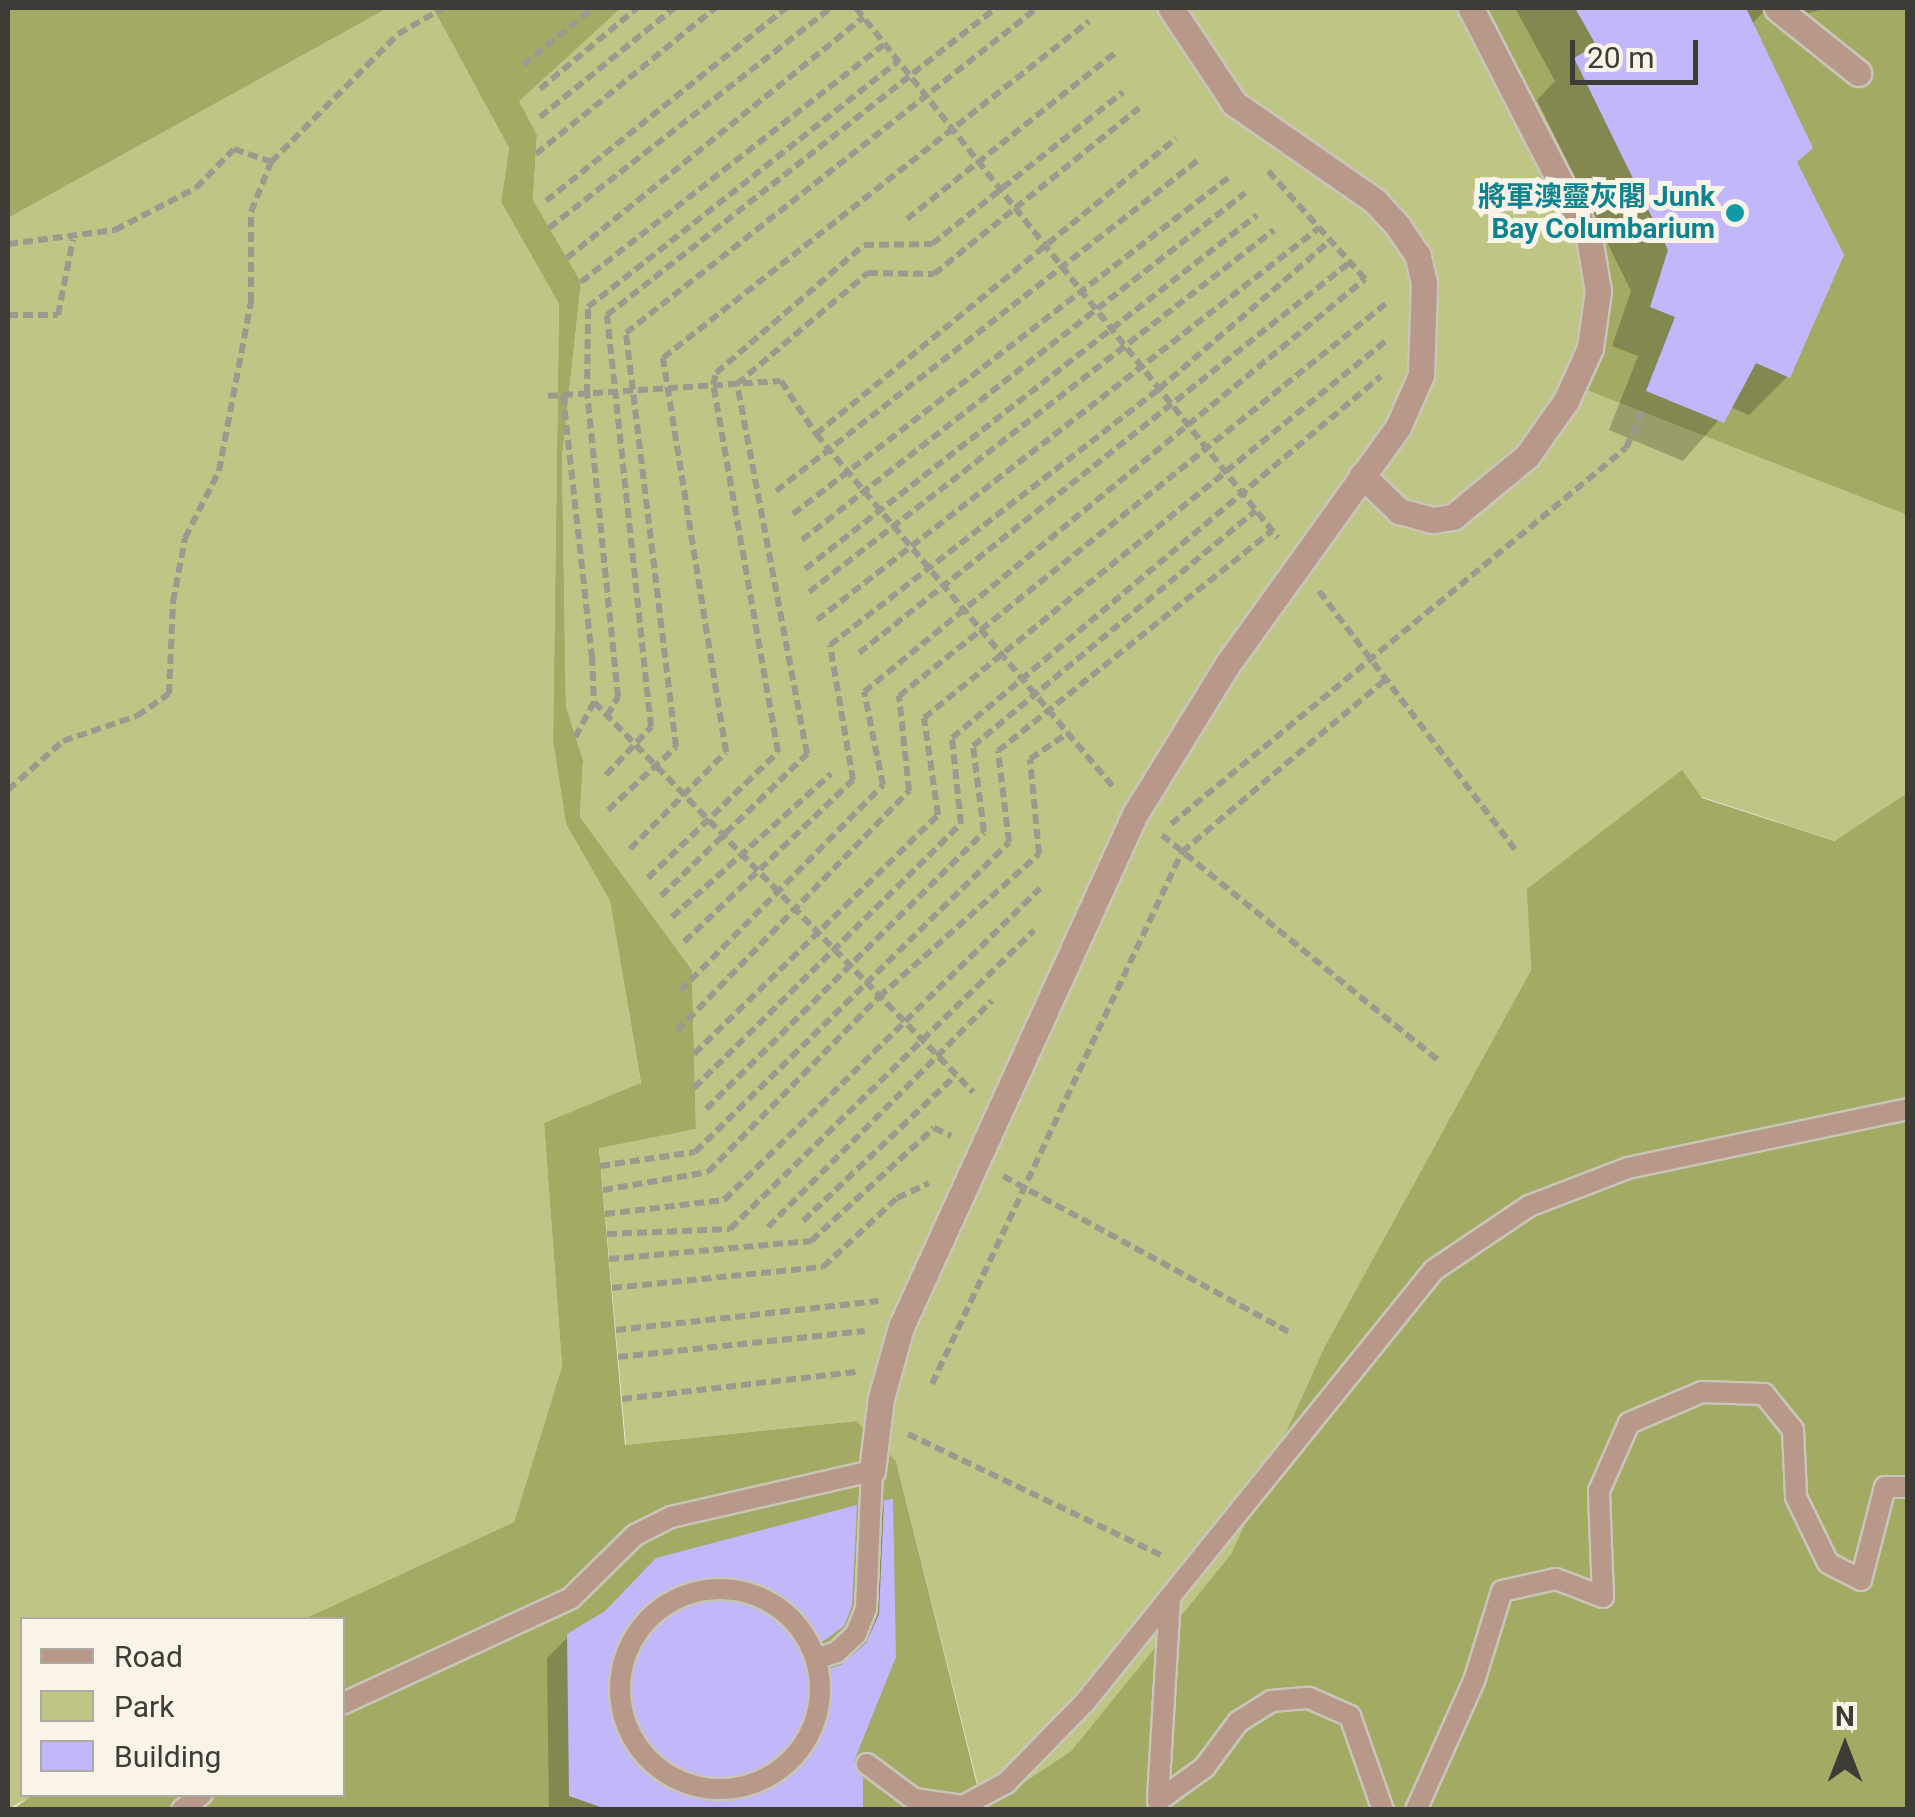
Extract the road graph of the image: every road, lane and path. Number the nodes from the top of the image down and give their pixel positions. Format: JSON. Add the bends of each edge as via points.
{"nodes":[{"id":1,"x":443,"y":8,"type":"edge"},
{"id":2,"x":593,"y":8,"type":"edge"},
{"id":3,"x":637,"y":8,"type":"edge"},
{"id":4,"x":674,"y":8,"type":"edge"},
{"id":5,"x":715,"y":8,"type":"edge"},
{"id":6,"x":786,"y":8,"type":"edge"},
{"id":7,"x":832,"y":8,"type":"edge"},
{"id":8,"x":856,"y":8,"type":"edge"},
{"id":9,"x":996,"y":8,"type":"edge"},
{"id":10,"x":1037,"y":8,"type":"edge"},
{"id":11,"x":1171,"y":8,"type":"edge"},
{"id":12,"x":1471,"y":8,"type":"edge"},
{"id":13,"x":1777,"y":8,"type":"edge"},
{"id":14,"x":864,"y":17,"type":"junction"},
{"id":15,"x":1089,"y":21,"type":"dead end"},
{"id":16,"x":886,"y":44,"type":"junction"},
{"id":17,"x":1116,"y":52,"type":"dead end"},
{"id":18,"x":898,"y":60,"type":"junction"},
{"id":19,"x":523,"y":65,"type":"dead end"},
{"id":20,"x":1858,"y":73,"type":"dead end"},
{"id":21,"x":909,"y":74,"type":"junction"},
{"id":22,"x":540,"y":89,"type":"dead end"},
{"id":23,"x":1124,"y":92,"type":"dead end"},
{"id":24,"x":926,"y":95,"type":"junction"},
{"id":25,"x":1139,"y":108,"type":"dead end"},
{"id":26,"x":540,"y":117,"type":"dead end"},
{"id":27,"x":953,"y":129,"type":"junction"},
{"id":28,"x":1176,"y":138,"type":"dead end"},
{"id":29,"x":536,"y":154,"type":"dead end"},
{"id":30,"x":1202,"y":158,"type":"dead end"},
{"id":31,"x":271,"y":162,"type":"junction"},
{"id":32,"x":979,"y":162,"type":"junction"},
{"id":33,"x":1264,"y":167,"type":"dead end"},
{"id":34,"x":1228,"y":178,"type":"dead end"},
{"id":35,"x":1003,"y":193,"type":"junction"},
{"id":36,"x":1245,"y":193,"type":"dead end"},
{"id":37,"x":546,"y":201,"type":"dead end"},
{"id":38,"x":1018,"y":210,"type":"junction"},
{"id":39,"x":1257,"y":215,"type":"dead end"},
{"id":40,"x":906,"y":219,"type":"dead end"},
{"id":41,"x":550,"y":228,"type":"dead end"},
{"id":42,"x":1319,"y":228,"type":"junction"},
{"id":43,"x":1274,"y":230,"type":"dead end"},
{"id":44,"x":74,"y":239,"type":"junction"},
{"id":45,"x":1330,"y":241,"type":"junction"},
{"id":46,"x":8,"y":244,"type":"edge"},
{"id":47,"x":1046,"y":246,"type":"junction"},
{"id":48,"x":567,"y":258,"type":"dead end"},
{"id":49,"x":1350,"y":262,"type":"junction"},
{"id":50,"x":1062,"y":267,"type":"junction"},
{"id":51,"x":580,"y":282,"type":"dead end"},
{"id":52,"x":1080,"y":289,"type":"junction"},
{"id":53,"x":1401,"y":292,"type":"dead end"},
{"id":54,"x":1097,"y":311,"type":"junction"},
{"id":55,"x":8,"y":314,"type":"edge"},
{"id":56,"x":1113,"y":330,"type":"junction"},
{"id":57,"x":1399,"y":330,"type":"dead end"},
{"id":58,"x":1127,"y":348,"type":"junction"},
{"id":59,"x":1141,"y":366,"type":"junction"},
{"id":60,"x":1386,"y":371,"type":"dead end"},
{"id":61,"x":737,"y":384,"type":"junction"},
{"id":62,"x":713,"y":385,"type":"junction"},
{"id":63,"x":663,"y":389,"type":"junction"},
{"id":64,"x":1159,"y":389,"type":"junction"},
{"id":65,"x":634,"y":390,"type":"junction"},
{"id":66,"x":611,"y":392,"type":"junction"},
{"id":67,"x":586,"y":394,"type":"junction"},
{"id":68,"x":563,"y":395,"type":"junction"},
{"id":69,"x":548,"y":396,"type":"dead end"},
{"id":70,"x":1173,"y":406,"type":"junction"},
{"id":71,"x":1643,"y":412,"type":"dead end"},
{"id":72,"x":1188,"y":424,"type":"junction"},
{"id":73,"x":816,"y":434,"type":"junction"},
{"id":74,"x":1206,"y":447,"type":"junction"},
{"id":75,"x":828,"y":448,"type":"junction"},
{"id":76,"x":848,"y":472,"type":"junction"},
{"id":77,"x":1227,"y":474,"type":"junction"},
{"id":78,"x":1362,"y":475,"type":"junction"},
{"id":79,"x":776,"y":491,"type":"dead end"},
{"id":80,"x":1242,"y":493,"type":"junction"},
{"id":81,"x":866,"y":494,"type":"junction"},
{"id":82,"x":1256,"y":510,"type":"junction"},
{"id":83,"x":881,"y":511,"type":"junction"},
{"id":84,"x":793,"y":514,"type":"dead end"},
{"id":85,"x":896,"y":529,"type":"junction"},
{"id":86,"x":1272,"y":531,"type":"junction"},
{"id":87,"x":802,"y":540,"type":"dead end"},
{"id":88,"x":912,"y":548,"type":"junction"},
{"id":89,"x":1297,"y":562,"type":"junction"},
{"id":90,"x":926,"y":564,"type":"junction"},
{"id":91,"x":805,"y":570,"type":"dead end"},
{"id":92,"x":942,"y":584,"type":"junction"},
{"id":93,"x":809,"y":592,"type":"dead end"},
{"id":94,"x":961,"y":606,"type":"junction"},
{"id":95,"x":817,"y":620,"type":"dead end"},
{"id":96,"x":980,"y":630,"type":"junction"},
{"id":97,"x":859,"y":653,"type":"dead end"},
{"id":98,"x":1001,"y":654,"type":"junction"},
{"id":99,"x":1372,"y":660,"type":"junction"},
{"id":100,"x":1021,"y":678,"type":"junction"},
{"id":101,"x":1386,"y":679,"type":"junction"},
{"id":102,"x":1035,"y":694,"type":"junction"},
{"id":103,"x":594,"y":702,"type":"junction"},
{"id":104,"x":1048,"y":710,"type":"junction"},
{"id":105,"x":607,"y":716,"type":"junction"},
{"id":106,"x":1068,"y":733,"type":"junction"},
{"id":107,"x":575,"y":737,"type":"dead end"},
{"id":108,"x":635,"y":744,"type":"junction"},
{"id":109,"x":654,"y":764,"type":"junction"},
{"id":110,"x":830,"y":774,"type":"dead end"},
{"id":111,"x":606,"y":775,"type":"dead end"},
{"id":112,"x":8,"y":790,"type":"edge"},
{"id":113,"x":684,"y":795,"type":"junction"},
{"id":114,"x":608,"y":810,"type":"dead end"},
{"id":115,"x":1135,"y":814,"type":"junction"},
{"id":116,"x":710,"y":822,"type":"junction"},
{"id":117,"x":722,"y":834,"type":"junction"},
{"id":118,"x":1160,"y":834,"type":"junction"},
{"id":119,"x":630,"y":849,"type":"dead end"},
{"id":120,"x":1515,"y":849,"type":"dead end"},
{"id":121,"x":1151,"y":852,"type":"dead end"},
{"id":122,"x":1182,"y":852,"type":"junction"},
{"id":123,"x":742,"y":856,"type":"junction"},
{"id":124,"x":760,"y":875,"type":"junction"},
{"id":125,"x":648,"y":878,"type":"dead end"},
{"id":126,"x":1040,"y":888,"type":"dead end"},
{"id":127,"x":776,"y":892,"type":"junction"},
{"id":128,"x":660,"y":896,"type":"dead end"},
{"id":129,"x":794,"y":910,"type":"junction"},
{"id":130,"x":672,"y":917,"type":"dead end"},
{"id":131,"x":814,"y":930,"type":"junction"},
{"id":132,"x":1034,"y":930,"type":"dead end"},
{"id":133,"x":684,"y":942,"type":"dead end"},
{"id":134,"x":832,"y":949,"type":"junction"},
{"id":135,"x":850,"y":966,"type":"junction"},
{"id":136,"x":866,"y":984,"type":"junction"},
{"id":137,"x":680,"y":991,"type":"dead end"},
{"id":138,"x":880,"y":997,"type":"junction"},
{"id":139,"x":992,"y":1001,"type":"dead end"},
{"id":140,"x":902,"y":1020,"type":"junction"},
{"id":141,"x":677,"y":1030,"type":"dead end"},
{"id":142,"x":918,"y":1037,"type":"junction"},
{"id":143,"x":694,"y":1054,"type":"dead end"},
{"id":144,"x":935,"y":1054,"type":"junction"},
{"id":145,"x":1440,"y":1062,"type":"dead end"},
{"id":146,"x":956,"y":1074,"type":"junction"},
{"id":147,"x":694,"y":1088,"type":"dead end"},
{"id":148,"x":1908,"y":1109,"type":"edge"},
{"id":149,"x":706,"y":1110,"type":"dead end"},
{"id":150,"x":994,"y":1114,"type":"junction"},
{"id":151,"x":976,"y":1155,"type":"junction"},
{"id":152,"x":1007,"y":1156,"type":"dead end"},
{"id":153,"x":600,"y":1166,"type":"dead end"},
{"id":154,"x":998,"y":1174,"type":"junction"},
{"id":155,"x":1022,"y":1187,"type":"junction"},
{"id":156,"x":603,"y":1190,"type":"dead end"},
{"id":157,"x":990,"y":1191,"type":"dead end"},
{"id":158,"x":605,"y":1214,"type":"dead end"},
{"id":159,"x":804,"y":1221,"type":"dead end"},
{"id":160,"x":768,"y":1227,"type":"dead end"},
{"id":161,"x":607,"y":1234,"type":"dead end"},
{"id":162,"x":609,"y":1258,"type":"dead end"},
{"id":163,"x":612,"y":1288,"type":"dead end"},
{"id":164,"x":913,"y":1298,"type":"junction"},
{"id":165,"x":901,"y":1327,"type":"junction"},
{"id":166,"x":616,"y":1330,"type":"dead end"},
{"id":167,"x":1292,"y":1333,"type":"dead end"},
{"id":168,"x":618,"y":1358,"type":"dead end"},
{"id":169,"x":888,"y":1368,"type":"junction"},
{"id":170,"x":932,"y":1384,"type":"dead end"},
{"id":171,"x":622,"y":1399,"type":"dead end"},
{"id":172,"x":893,"y":1427,"type":"dead end"},
{"id":173,"x":872,"y":1471,"type":"junction"},
{"id":174,"x":1908,"y":1487,"type":"edge"},
{"id":175,"x":1168,"y":1558,"type":"dead end"},
{"id":176,"x":1170,"y":1597,"type":"junction"},
{"id":177,"x":816,"y":1659,"type":"junction"},
{"id":178,"x":345,"y":1703,"type":"edge"},
{"id":179,"x":867,"y":1764,"type":"dead end"},
{"id":180,"x":1158,"y":1805,"type":"edge"},
{"id":181,"x":1383,"y":1810,"type":"edge"},
{"id":182,"x":1416,"y":1810,"type":"edge"}],
"edges":[{"from":1,"to":31,"type":"path","via":[[398,34]]},
{"from":2,"to":19,"type":"path"},
{"from":3,"to":22,"type":"path"},
{"from":4,"to":26,"type":"path"},
{"from":5,"to":29,"type":"path"},
{"from":6,"to":37,"type":"path"},
{"from":7,"to":41,"type":"path"},
{"from":8,"to":14,"type":"path"},
{"from":9,"to":21,"type":"path"},
{"from":10,"to":24,"type":"path"},
{"from":11,"to":78,"type":"street","via":[[1234,102],[1375,201],[1418,256],[1428,309],[1421,375],[1398,426]]},
{"from":12,"to":78,"type":"street","via":[[1589,238],[1598,291],[1590,348],[1538,442],[1453,517],[1433,520],[1399,511]]},
{"from":13,"to":20,"type":"street"},
{"from":14,"to":16,"type":"path"},
{"from":14,"to":48,"type":"path"},
{"from":15,"to":27,"type":"path"},
{"from":16,"to":18,"type":"path"},
{"from":16,"to":51,"type":"path"},
{"from":17,"to":32,"type":"path"},
{"from":18,"to":21,"type":"path"},
{"from":18,"to":67,"type":"path","via":[[588,307]]},
{"from":21,"to":24,"type":"path"},
{"from":21,"to":66,"type":"path","via":[[607,315]]},
{"from":23,"to":35,"type":"path"},
{"from":24,"to":27,"type":"path"},
{"from":24,"to":65,"type":"path","via":[[626,334]]},
{"from":25,"to":38,"type":"path"},
{"from":27,"to":32,"type":"path"},
{"from":27,"to":63,"type":"path","via":[[662,358]]},
{"from":28,"to":47,"type":"path"},
{"from":30,"to":50,"type":"path"},
{"from":31,"to":44,"type":"path","via":[[234,149],[196,188],[115,230]]},
{"from":31,"to":112,"type":"path","via":[[250,212],[250,302],[219,471],[185,538],[172,602],[169,694],[137,716],[63,741]]},
{"from":32,"to":35,"type":"path"},
{"from":32,"to":40,"type":"path"},
{"from":33,"to":42,"type":"path"},
{"from":34,"to":52,"type":"path"},
{"from":35,"to":38,"type":"path"},
{"from":35,"to":62,"type":"path","via":[[932,244],[864,245],[716,373]]},
{"from":36,"to":54,"type":"path"},
{"from":38,"to":47,"type":"path"},
{"from":38,"to":61,"type":"path","via":[[934,274],[868,273]]},
{"from":39,"to":56,"type":"path"},
{"from":42,"to":45,"type":"path"},
{"from":42,"to":59,"type":"path"},
{"from":43,"to":58,"type":"path"},
{"from":44,"to":46,"type":"path"},
{"from":44,"to":55,"type":"path","via":[[58,315]]},
{"from":45,"to":49,"type":"path"},
{"from":45,"to":64,"type":"path"},
{"from":47,"to":50,"type":"path"},
{"from":47,"to":73,"type":"path"},
{"from":49,"to":70,"type":"path"},
{"from":49,"to":72,"type":"path","via":[[1366,280]]},
{"from":50,"to":52,"type":"path"},
{"from":50,"to":75,"type":"path"},
{"from":52,"to":54,"type":"path"},
{"from":52,"to":76,"type":"path"},
{"from":53,"to":74,"type":"path"},
{"from":54,"to":56,"type":"path"},
{"from":54,"to":81,"type":"path"},
{"from":56,"to":58,"type":"path"},
{"from":56,"to":83,"type":"path"},
{"from":57,"to":77,"type":"path"},
{"from":58,"to":59,"type":"path"},
{"from":58,"to":85,"type":"path"},
{"from":59,"to":64,"type":"path"},
{"from":59,"to":88,"type":"path"},
{"from":60,"to":80,"type":"path"},
{"from":61,"to":62,"type":"path"},
{"from":61,"to":73,"type":"path","via":[[781,381]]},
{"from":61,"to":117,"type":"path","via":[[807,754]]},
{"from":62,"to":63,"type":"path"},
{"from":62,"to":116,"type":"path","via":[[778,752]]},
{"from":63,"to":65,"type":"path"},
{"from":63,"to":113,"type":"path","via":[[726,752]]},
{"from":64,"to":70,"type":"path"},
{"from":64,"to":90,"type":"path"},
{"from":65,"to":66,"type":"path"},
{"from":65,"to":109,"type":"path","via":[[676,747]]},
{"from":66,"to":67,"type":"path"},
{"from":66,"to":108,"type":"path","via":[[651,727]]},
{"from":67,"to":68,"type":"path"},
{"from":67,"to":105,"type":"path","via":[[618,697]]},
{"from":68,"to":69,"type":"path"},
{"from":68,"to":103,"type":"path"},
{"from":70,"to":72,"type":"path"},
{"from":70,"to":92,"type":"path"},
{"from":71,"to":99,"type":"path","via":[[1626,448]]},
{"from":72,"to":74,"type":"path"},
{"from":72,"to":94,"type":"path"},
{"from":73,"to":75,"type":"path"},
{"from":74,"to":77,"type":"path"},
{"from":74,"to":96,"type":"path"},
{"from":75,"to":76,"type":"path"},
{"from":75,"to":79,"type":"path"},
{"from":76,"to":81,"type":"path"},
{"from":76,"to":84,"type":"path"},
{"from":77,"to":80,"type":"path"},
{"from":77,"to":98,"type":"path"},
{"from":78,"to":89,"type":"street"},
{"from":80,"to":82,"type":"path"},
{"from":80,"to":100,"type":"path"},
{"from":81,"to":83,"type":"path"},
{"from":81,"to":87,"type":"path"},
{"from":82,"to":86,"type":"path"},
{"from":82,"to":102,"type":"path"},
{"from":83,"to":85,"type":"path"},
{"from":83,"to":91,"type":"path"},
{"from":85,"to":88,"type":"path"},
{"from":85,"to":93,"type":"path"},
{"from":86,"to":89,"type":"path"},
{"from":86,"to":104,"type":"path"},
{"from":88,"to":90,"type":"path"},
{"from":88,"to":95,"type":"path"},
{"from":89,"to":99,"type":"path"},
{"from":89,"to":115,"type":"street"},
{"from":90,"to":92,"type":"path"},
{"from":90,"to":124,"type":"path","via":[[830,645],[853,780]]},
{"from":92,"to":94,"type":"path"},
{"from":92,"to":97,"type":"path"},
{"from":94,"to":96,"type":"path"},
{"from":94,"to":127,"type":"path","via":[[864,692],[884,785]]},
{"from":96,"to":98,"type":"path"},
{"from":96,"to":129,"type":"path","via":[[898,696],[909,791]]},
{"from":98,"to":100,"type":"path"},
{"from":98,"to":131,"type":"path","via":[[924,718],[938,814]]},
{"from":99,"to":101,"type":"path"},
{"from":99,"to":118,"type":"path"},
{"from":100,"to":102,"type":"path"},
{"from":100,"to":134,"type":"path","via":[[952,738],[961,824]]},
{"from":101,"to":120,"type":"path"},
{"from":101,"to":122,"type":"path"},
{"from":102,"to":104,"type":"path"},
{"from":102,"to":135,"type":"path","via":[[973,746],[984,832]]},
{"from":103,"to":105,"type":"path"},
{"from":103,"to":107,"type":"path"},
{"from":104,"to":106,"type":"path"},
{"from":104,"to":136,"type":"path","via":[[998,750],[1009,842]]},
{"from":105,"to":108,"type":"path"},
{"from":106,"to":115,"type":"path"},
{"from":106,"to":138,"type":"path","via":[[1030,759],[1040,854]]},
{"from":108,"to":109,"type":"path"},
{"from":108,"to":111,"type":"path"},
{"from":109,"to":113,"type":"path"},
{"from":109,"to":114,"type":"path"},
{"from":110,"to":123,"type":"path"},
{"from":113,"to":116,"type":"path"},
{"from":113,"to":119,"type":"path"},
{"from":115,"to":118,"type":"path"},
{"from":115,"to":150,"type":"street"},
{"from":116,"to":117,"type":"path"},
{"from":116,"to":125,"type":"path"},
{"from":117,"to":123,"type":"path"},
{"from":117,"to":128,"type":"path"},
{"from":118,"to":121,"type":"path"},
{"from":118,"to":122,"type":"path"},
{"from":122,"to":145,"type":"path"},
{"from":122,"to":155,"type":"path"},
{"from":123,"to":124,"type":"path"},
{"from":123,"to":130,"type":"path"},
{"from":124,"to":127,"type":"path"},
{"from":124,"to":133,"type":"path"},
{"from":126,"to":140,"type":"path"},
{"from":127,"to":129,"type":"path"},
{"from":127,"to":137,"type":"path"},
{"from":129,"to":131,"type":"path"},
{"from":129,"to":141,"type":"path"},
{"from":131,"to":134,"type":"path"},
{"from":131,"to":143,"type":"path"},
{"from":132,"to":142,"type":"path"},
{"from":134,"to":135,"type":"path"},
{"from":134,"to":147,"type":"path"},
{"from":135,"to":136,"type":"path"},
{"from":135,"to":149,"type":"path"},
{"from":136,"to":138,"type":"path"},
{"from":136,"to":153,"type":"path","via":[[695,1152]]},
{"from":138,"to":140,"type":"path"},
{"from":138,"to":156,"type":"path","via":[[708,1172]]},
{"from":139,"to":144,"type":"path"},
{"from":140,"to":142,"type":"path"},
{"from":140,"to":158,"type":"path","via":[[724,1200]]},
{"from":142,"to":144,"type":"path"},
{"from":142,"to":161,"type":"path","via":[[730,1229]]},
{"from":144,"to":146,"type":"path"},
{"from":144,"to":160,"type":"path"},
{"from":146,"to":150,"type":"path"},
{"from":146,"to":159,"type":"path"},
{"from":148,"to":176,"type":"lane","via":[[1628,1168],[1530,1206],[1434,1270]]},
{"from":150,"to":151,"type":"street"},
{"from":151,"to":154,"type":"path"},
{"from":151,"to":162,"type":"path","via":[[934,1128],[811,1241]]},
{"from":151,"to":163,"type":"path","via":[[897,1198],[823,1267]]},
{"from":151,"to":164,"type":"street"},
{"from":152,"to":154,"type":"path"},
{"from":154,"to":155,"type":"path"},
{"from":154,"to":157,"type":"path"},
{"from":155,"to":167,"type":"path"},
{"from":155,"to":170,"type":"path"},
{"from":164,"to":165,"type":"street"},
{"from":164,"to":166,"type":"path"},
{"from":165,"to":168,"type":"path"},
{"from":165,"to":169,"type":"street"},
{"from":169,"to":171,"type":"path"},
{"from":169,"to":173,"type":"street"},
{"from":172,"to":175,"type":"path"},
{"from":173,"to":177,"type":"lane","via":[[866,1609],[856,1634]]},
{"from":173,"to":178,"type":"lane","via":[[671,1516],[636,1535],[571,1598]]},
{"from":174,"to":182,"type":"lane","via":[[1884,1488],[1862,1580],[1828,1564],[1796,1497],[1792,1430],[1764,1394],[1702,1392],[1629,1423],[1599,1491],[1604,1597],[1556,1579],[1502,1591],[1474,1681]]},
{"from":176,"to":179,"type":"lane","via":[[1086,1700],[1006,1783],[963,1806],[914,1799]]},
{"from":176,"to":180,"type":"lane"},
{"from":177,"to":177,"type":"lane","via":[[820,1696],[804,1743],[779,1769],[746,1786],[710,1788],[674,1779],[654,1765],[626,1726],[622,1666],[651,1616],[676,1599],[735,1590],[764,1600],[788,1617]]},
{"from":180,"to":181,"type":"lane","via":[[1204,1768],[1238,1722],[1271,1700],[1309,1698],[1350,1716]]}]}
